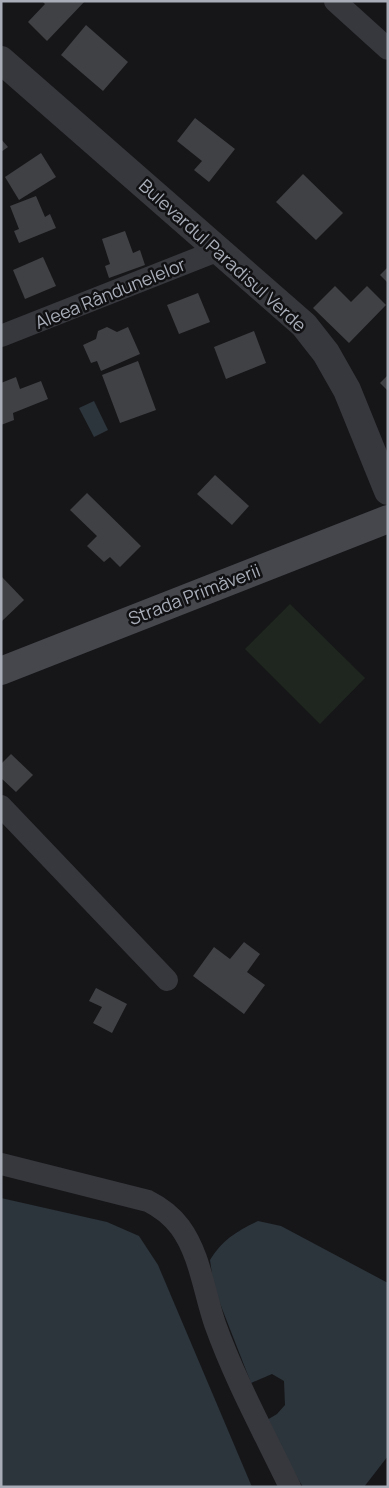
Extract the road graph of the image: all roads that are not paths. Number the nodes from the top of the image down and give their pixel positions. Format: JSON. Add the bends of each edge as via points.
{"nodes":[{"id":1,"x":335,"y":1,"type":"edge"},
{"id":2,"x":388,"y":49,"type":"edge"},
{"id":3,"x":1,"y":60,"type":"edge"},
{"id":4,"x":219,"y":250,"type":"junction"},
{"id":5,"x":1,"y":336,"type":"edge"},
{"id":6,"x":388,"y":491,"type":"edge"},
{"id":7,"x":388,"y":519,"type":"edge"},
{"id":8,"x":1,"y":671,"type":"edge"},
{"id":9,"x":1,"y":806,"type":"edge"},
{"id":10,"x":167,"y":980,"type":"dead end"},
{"id":11,"x":1,"y":1164,"type":"edge"},
{"id":12,"x":290,"y":1487,"type":"edge"}],
"edges":[{"from":1,"to":2,"type":"street"},
{"from":3,"to":4,"type":"street","name":"Bulevardul Paradisul Verde"},
{"from":4,"to":5,"type":"street","name":"Aleea Rândunelelor"},
{"from":4,"to":6,"type":"street","name":"Bulevardul Paradisul Verde","via":[[304,325],[326,353],[347,390]]},
{"from":7,"to":8,"type":"main road","name":"Strada Primăverii"},
{"from":9,"to":10,"type":"street"},
{"from":11,"to":12,"type":"street","via":[[148,1200],[162,1208],[180,1227],[194,1254],[215,1323],[237,1378]]}]}
